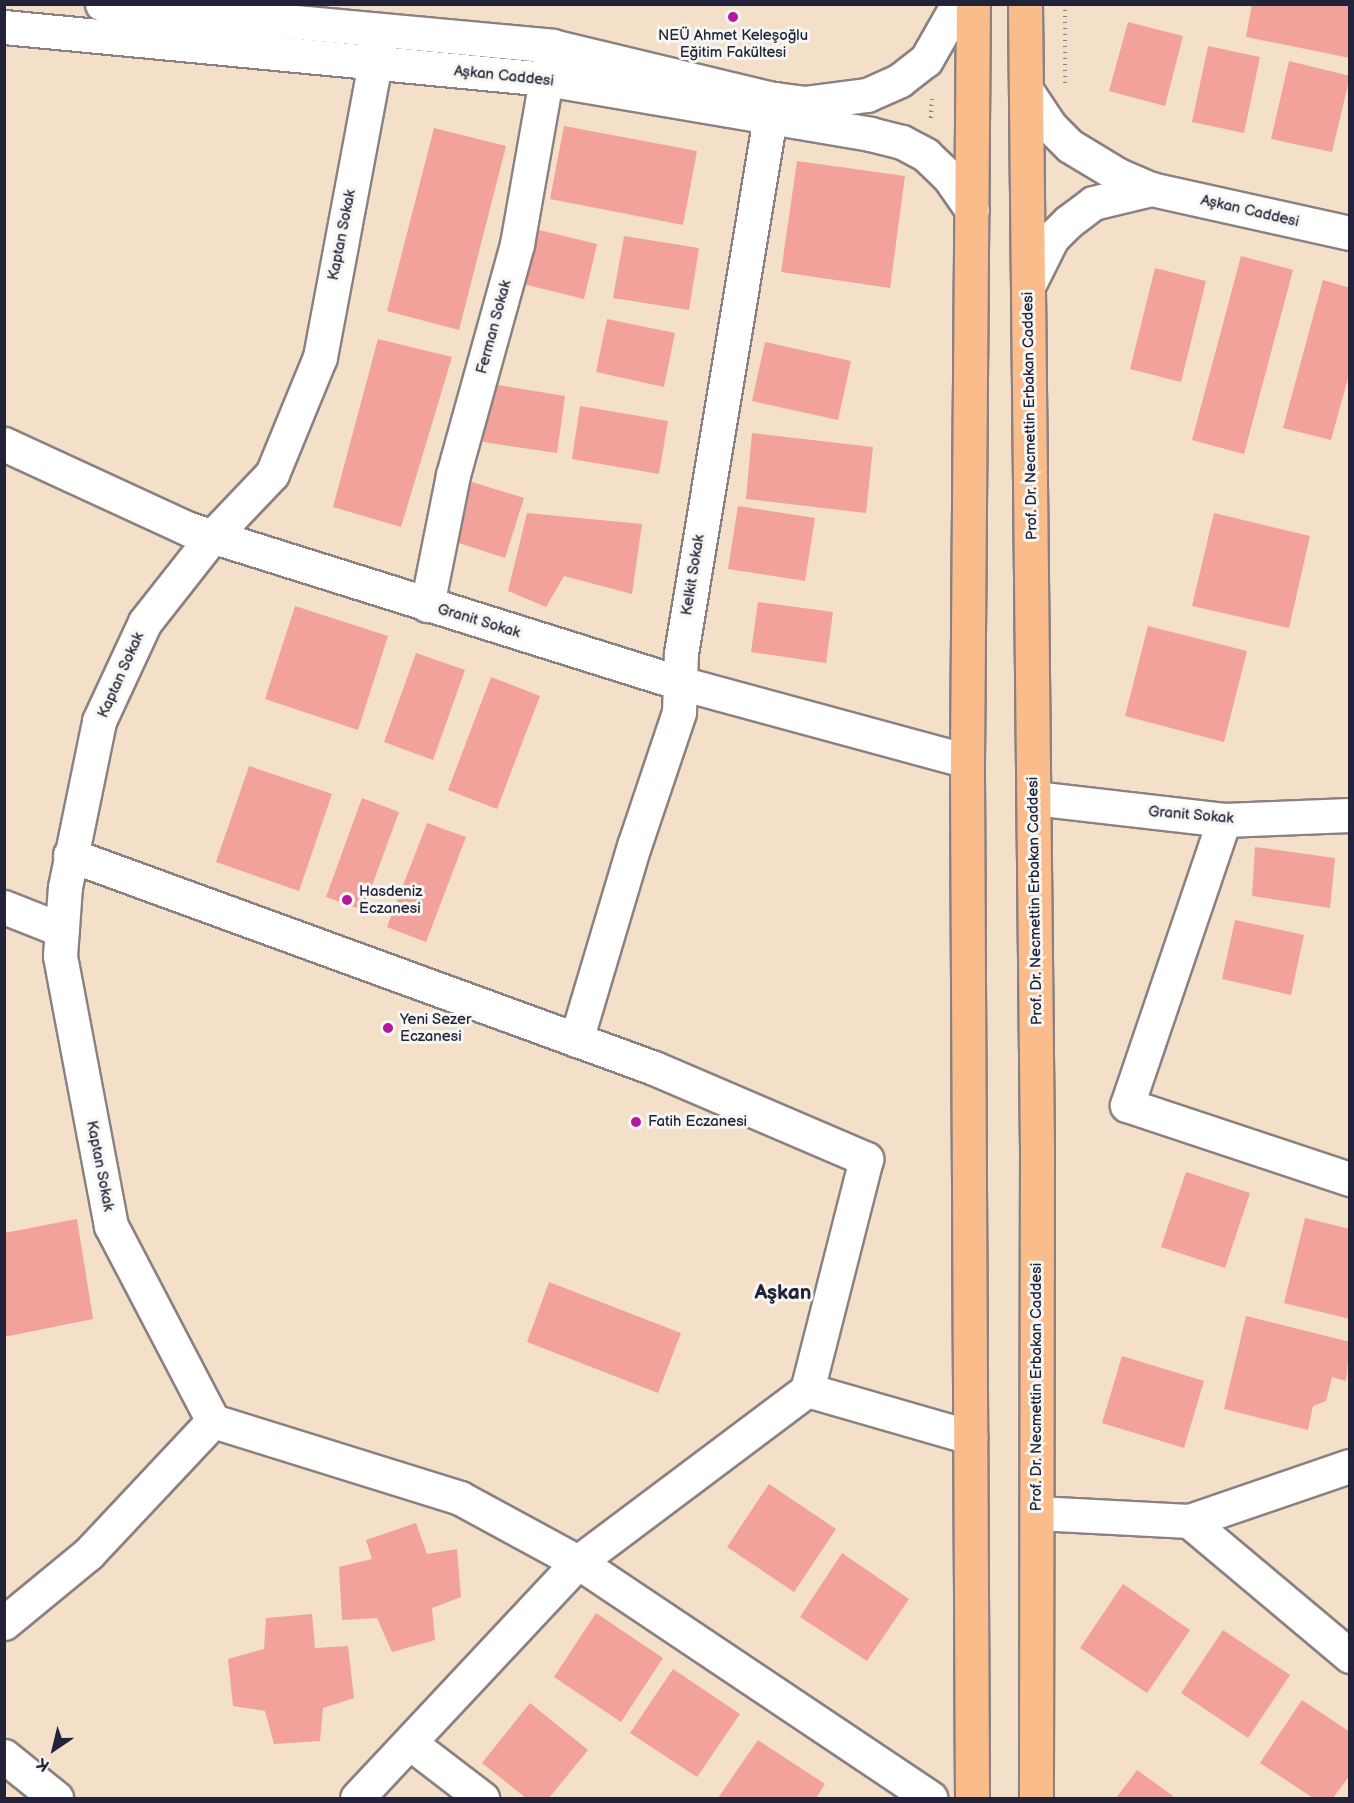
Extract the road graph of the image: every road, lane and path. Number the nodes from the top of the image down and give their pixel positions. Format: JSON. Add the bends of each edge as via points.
{"nodes":[{"id":1,"x":102,"y":4,"type":"edge"},
{"id":2,"x":958,"y":4,"type":"edge"},
{"id":3,"x":973,"y":4,"type":"edge"},
{"id":4,"x":1025,"y":4,"type":"edge"},
{"id":5,"x":4,"y":27,"type":"edge"},
{"id":6,"x":381,"y":29,"type":"junction"},
{"id":7,"x":552,"y":46,"type":"junction"},
{"id":8,"x":374,"y":64,"type":"junction"},
{"id":9,"x":546,"y":79,"type":"junction"},
{"id":10,"x":1026,"y":90,"type":"junction"},
{"id":11,"x":771,"y":109,"type":"junction"},
{"id":12,"x":1151,"y":189,"type":"junction"},
{"id":13,"x":972,"y":210,"type":"junction"},
{"id":14,"x":1350,"y":234,"type":"edge"},
{"id":15,"x":1029,"y":284,"type":"junction"},
{"id":16,"x":4,"y":444,"type":"edge"},
{"id":17,"x":212,"y":537,"type":"junction"},
{"id":18,"x":428,"y":605,"type":"junction"},
{"id":19,"x":680,"y":683,"type":"junction"},
{"id":20,"x":967,"y":761,"type":"junction"},
{"id":21,"x":1034,"y":798,"type":"junction"},
{"id":22,"x":1350,"y":815,"type":"edge"},
{"id":23,"x":1224,"y":820,"type":"junction"},
{"id":24,"x":70,"y":855,"type":"junction"},
{"id":25,"x":4,"y":907,"type":"edge"},
{"id":26,"x":62,"y":930,"type":"junction"},
{"id":27,"x":576,"y":1040,"type":"junction"},
{"id":28,"x":1350,"y":1179,"type":"edge"},
{"id":29,"x":807,"y":1390,"type":"junction"},
{"id":30,"x":213,"y":1421,"type":"junction"},
{"id":31,"x":970,"y":1437,"type":"junction"},
{"id":32,"x":1350,"y":1466,"type":"edge"},
{"id":33,"x":1037,"y":1513,"type":"junction"},
{"id":34,"x":1189,"y":1521,"type":"junction"},
{"id":35,"x":578,"y":1562,"type":"junction"},
{"id":36,"x":4,"y":1623,"type":"edge"},
{"id":37,"x":1350,"y":1656,"type":"edge"},
{"id":38,"x":410,"y":1743,"type":"junction"},
{"id":39,"x":4,"y":1756,"type":"edge"},
{"id":40,"x":56,"y":1798,"type":"edge"},
{"id":41,"x":357,"y":1798,"type":"edge"},
{"id":42,"x":482,"y":1798,"type":"edge"},
{"id":43,"x":930,"y":1798,"type":"edge"},
{"id":44,"x":972,"y":1798,"type":"edge"},
{"id":45,"x":1036,"y":1798,"type":"edge"}],
"edges":[{"from":1,"to":6,"type":"street","name":"Aşkan Caddesi"},
{"from":2,"to":11,"type":"street","name":"Aşkan Caddesi","via":[[926,60],[900,80],[867,94]]},
{"from":3,"to":13,"type":"main road"},
{"from":4,"to":10,"type":"main road","name":"Prof. Dr. Necmettin Erbakan Caddesi"},
{"from":5,"to":8,"type":"street","name":"Aşkan Caddesi"},
{"from":6,"to":7,"type":"street","name":"Aşkan Caddesi"},
{"from":6,"to":8,"type":"street","name":"Kaptan Sokak"},
{"from":7,"to":9,"type":"street","name":"Ferman Sokak"},
{"from":7,"to":11,"type":"street","name":"Aşkan Caddesi"},
{"from":8,"to":9,"type":"street","name":"Aşkan Caddesi"},
{"from":8,"to":17,"type":"street","name":"Kaptan Sokak","via":[[320,357],[272,474]]},
{"from":9,"to":11,"type":"street","name":"Aşkan Caddesi"},
{"from":9,"to":18,"type":"street","name":"Ferman Sokak","via":[[517,244],[453,475]]},
{"from":10,"to":12,"type":"street","via":[[1050,126],[1070,146],[1092,162]]},
{"from":10,"to":15,"type":"main road","name":"Prof. Dr. Necmettin Erbakan Caddesi"},
{"from":11,"to":13,"type":"street","name":"Aşkan Caddesi","via":[[902,142],[930,159]]},
{"from":11,"to":19,"type":"street","name":"Kelkit Sokak","via":[[681,653]]},
{"from":12,"to":14,"type":"street","name":"Aşkan Caddesi"},
{"from":12,"to":15,"type":"street","via":[[1093,203],[1068,222],[1052,238]]},
{"from":13,"to":20,"type":"main road"},
{"from":15,"to":21,"type":"main road","name":"Prof. Dr. Necmettin Erbakan Caddesi"},
{"from":16,"to":17,"type":"street","name":"Granit Sokak"},
{"from":17,"to":18,"type":"street","name":"Granit Sokak"},
{"from":17,"to":24,"type":"street","name":"Kaptan Sokak","via":[[145,622],[99,721]]},
{"from":18,"to":19,"type":"street","name":"Granit Sokak"},
{"from":19,"to":20,"type":"street","name":"Granit Sokak"},
{"from":19,"to":27,"type":"street","name":"Kelkit Sokak","via":[[680,712],[634,846]]},
{"from":20,"to":31,"type":"main road"},
{"from":21,"to":23,"type":"street","name":"Granit Sokak"},
{"from":21,"to":33,"type":"main road","name":"Prof. Dr. Necmettin Erbakan Caddesi"},
{"from":22,"to":23,"type":"street","name":"Granit Sokak"},
{"from":23,"to":28,"type":"street","via":[[1127,1105]]},
{"from":24,"to":26,"type":"street","name":"Kaptan Sokak"},
{"from":24,"to":27,"type":"street"},
{"from":25,"to":26,"type":"street"},
{"from":26,"to":30,"type":"street","name":"Kaptan Sokak","via":[[60,956],[111,1226]]},
{"from":27,"to":29,"type":"street","via":[[654,1068],[866,1159]]},
{"from":29,"to":31,"type":"street"},
{"from":29,"to":35,"type":"street"},
{"from":30,"to":35,"type":"street","via":[[460,1498]]},
{"from":30,"to":36,"type":"street","via":[[88,1554]]},
{"from":31,"to":44,"type":"main road"},
{"from":32,"to":34,"type":"street"},
{"from":33,"to":34,"type":"street"},
{"from":33,"to":45,"type":"main road","name":"Prof. Dr. Necmettin Erbakan Caddesi"},
{"from":34,"to":37,"type":"street"},
{"from":35,"to":38,"type":"street"},
{"from":35,"to":43,"type":"street"},
{"from":38,"to":41,"type":"street"},
{"from":38,"to":42,"type":"street"},
{"from":39,"to":40,"type":"street"}]}
